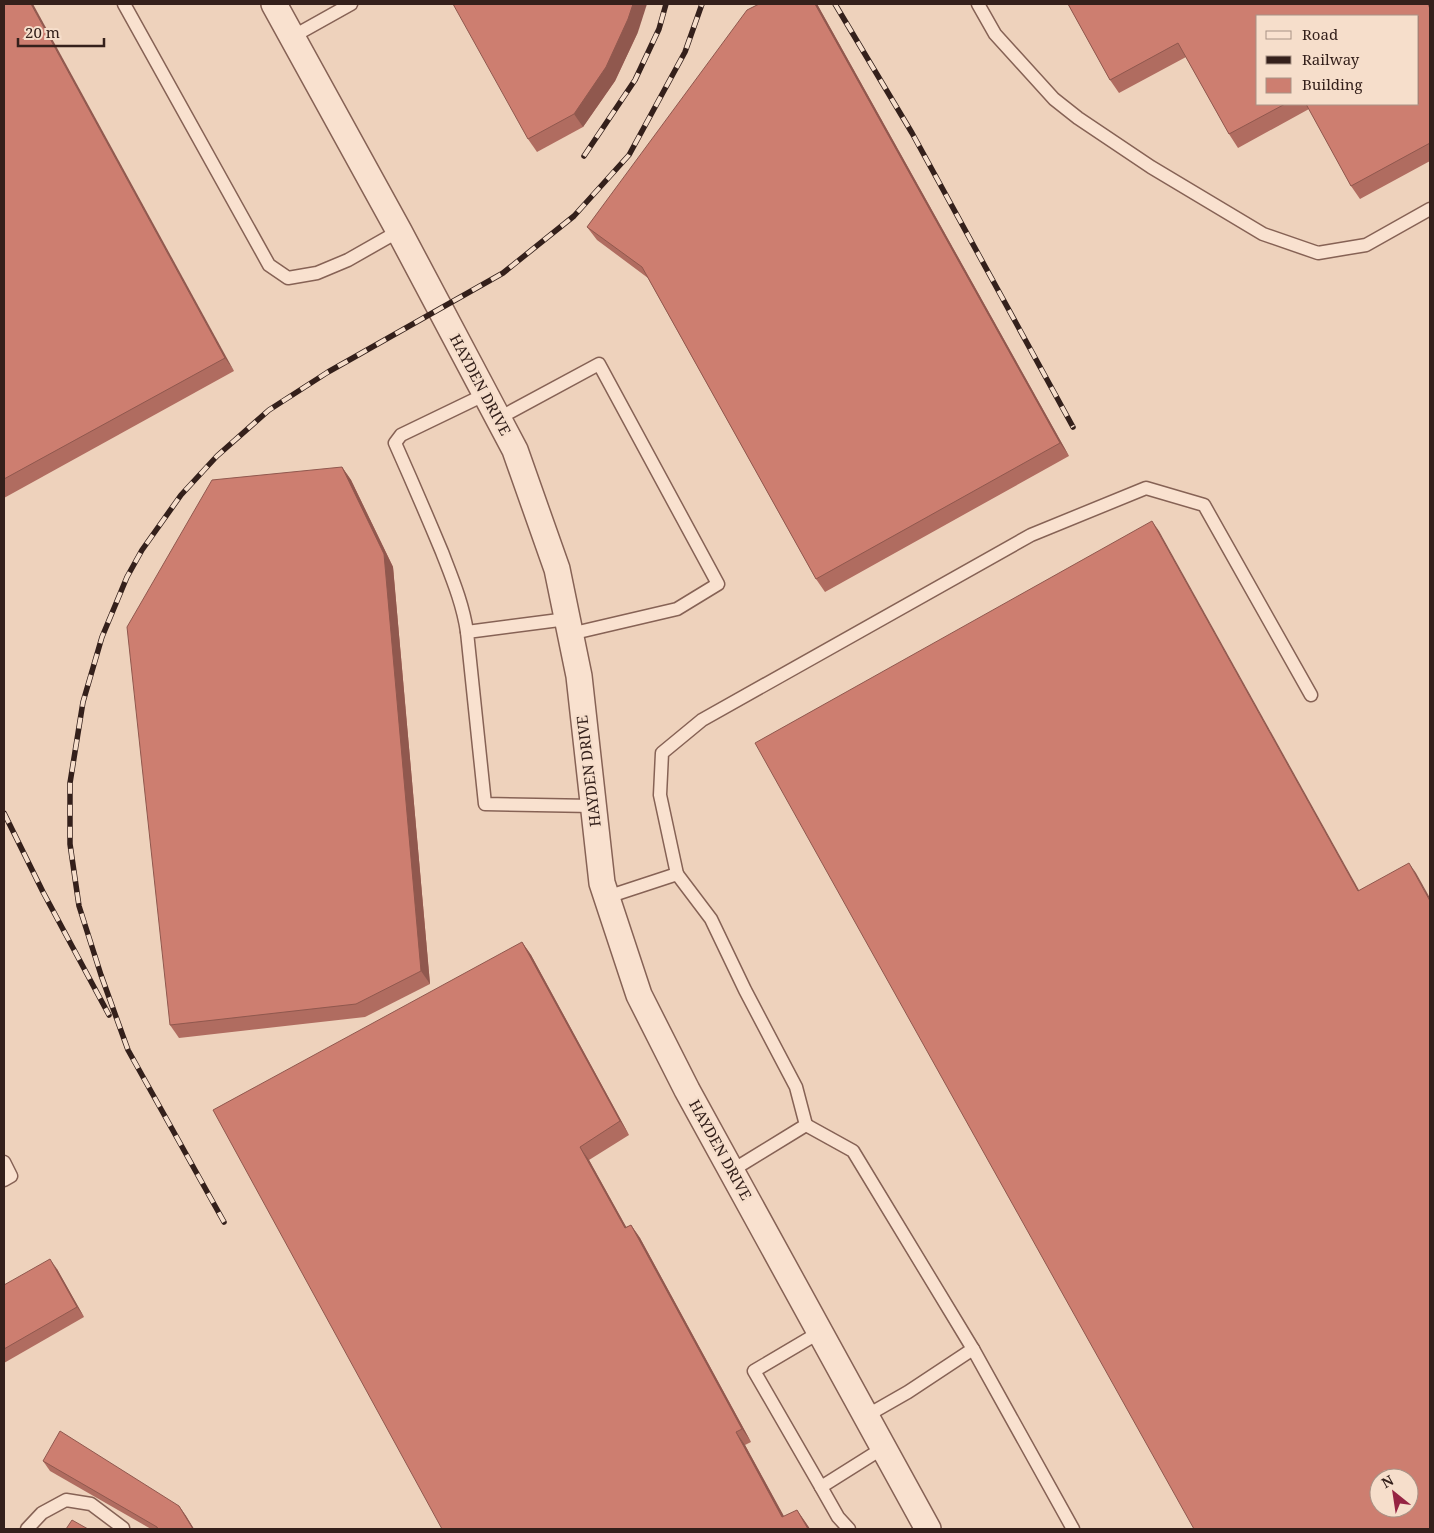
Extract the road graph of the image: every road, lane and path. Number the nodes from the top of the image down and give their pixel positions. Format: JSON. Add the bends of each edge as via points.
{"nodes":[{"id":1,"x":124,"y":4,"type":"edge"},
{"id":2,"x":274,"y":4,"type":"edge"},
{"id":3,"x":352,"y":4,"type":"edge"},
{"id":4,"x":978,"y":4,"type":"edge"},
{"id":5,"x":292,"y":36,"type":"junction"},
{"id":6,"x":1430,"y":209,"type":"edge"},
{"id":7,"x":399,"y":231,"type":"junction"},
{"id":8,"x":486,"y":394,"type":"junction"},
{"id":9,"x":498,"y":418,"type":"junction"},
{"id":10,"x":569,"y":626,"type":"junction"},
{"id":11,"x":467,"y":632,"type":"junction"},
{"id":12,"x":1311,"y":695,"type":"dead end"},
{"id":13,"x":594,"y":806,"type":"junction"},
{"id":14,"x":677,"y":874,"type":"junction"},
{"id":15,"x":607,"y":897,"type":"junction"},
{"id":16,"x":806,"y":1125,"type":"junction"},
{"id":17,"x":4,"y":1162,"type":"edge"},
{"id":18,"x":731,"y":1171,"type":"junction"},
{"id":19,"x":4,"y":1180,"type":"edge"},
{"id":20,"x":820,"y":1332,"type":"junction"},
{"id":21,"x":973,"y":1349,"type":"junction"},
{"id":22,"x":866,"y":1416,"type":"junction"},
{"id":23,"x":884,"y":1448,"type":"junction"},
{"id":24,"x":821,"y":1487,"type":"junction"},
{"id":25,"x":123,"y":1528,"type":"edge"},
{"id":26,"x":27,"y":1529,"type":"edge"},
{"id":27,"x":849,"y":1529,"type":"edge"},
{"id":28,"x":928,"y":1529,"type":"edge"},
{"id":29,"x":1073,"y":1529,"type":"edge"}],
"edges":[{"from":1,"to":7,"type":"lane","via":[[269,265],[288,278],[317,273],[348,260]]},
{"from":2,"to":5,"type":"street","name":"HAYDEN DRIVE"},
{"from":3,"to":5,"type":"lane"},
{"from":4,"to":6,"type":"lane","via":[[995,34],[1054,99],[1151,167],[1262,234],[1318,253],[1366,246]]},
{"from":5,"to":7,"type":"street","name":"HAYDEN DRIVE"},
{"from":7,"to":8,"type":"street","name":"HAYDEN DRIVE"},
{"from":8,"to":9,"type":"street","name":"HAYDEN DRIVE"},
{"from":8,"to":11,"type":"lane","via":[[401,435],[395,443],[448,568],[464,613]]},
{"from":9,"to":10,"type":"street","name":"HAYDEN DRIVE","via":[[515,450],[557,569]]},
{"from":9,"to":10,"type":"lane","via":[[599,364],[718,584],[677,608]]},
{"from":10,"to":11,"type":"lane"},
{"from":10,"to":13,"type":"street","name":"HAYDEN DRIVE","via":[[579,676]]},
{"from":11,"to":13,"type":"lane","via":[[485,804]]},
{"from":12,"to":14,"type":"lane","via":[[1204,505],[1146,488],[1030,535],[702,720],[662,753],[660,796]]},
{"from":13,"to":15,"type":"street","name":"HAYDEN DRIVE","via":[[602,883]]},
{"from":14,"to":15,"type":"lane"},
{"from":14,"to":16,"type":"lane","via":[[711,919],[796,1087]]},
{"from":15,"to":18,"type":"street","name":"HAYDEN DRIVE","via":[[639,995]]},
{"from":16,"to":18,"type":"lane"},
{"from":16,"to":21,"type":"lane","via":[[853,1151]]},
{"from":17,"to":19,"type":"lane","via":[[11,1176]]},
{"from":18,"to":20,"type":"street","name":"HAYDEN DRIVE"},
{"from":20,"to":22,"type":"street","name":"HAYDEN DRIVE"},
{"from":20,"to":24,"type":"lane","via":[[754,1371]]},
{"from":21,"to":22,"type":"lane"},
{"from":21,"to":29,"type":"lane"},
{"from":22,"to":23,"type":"street","name":"HAYDEN DRIVE"},
{"from":23,"to":24,"type":"lane"},
{"from":23,"to":28,"type":"street","name":"HAYDEN DRIVE"},
{"from":24,"to":27,"type":"lane"},
{"from":25,"to":26,"type":"lane","via":[[91,1504],[66,1500],[42,1513]]}]}
